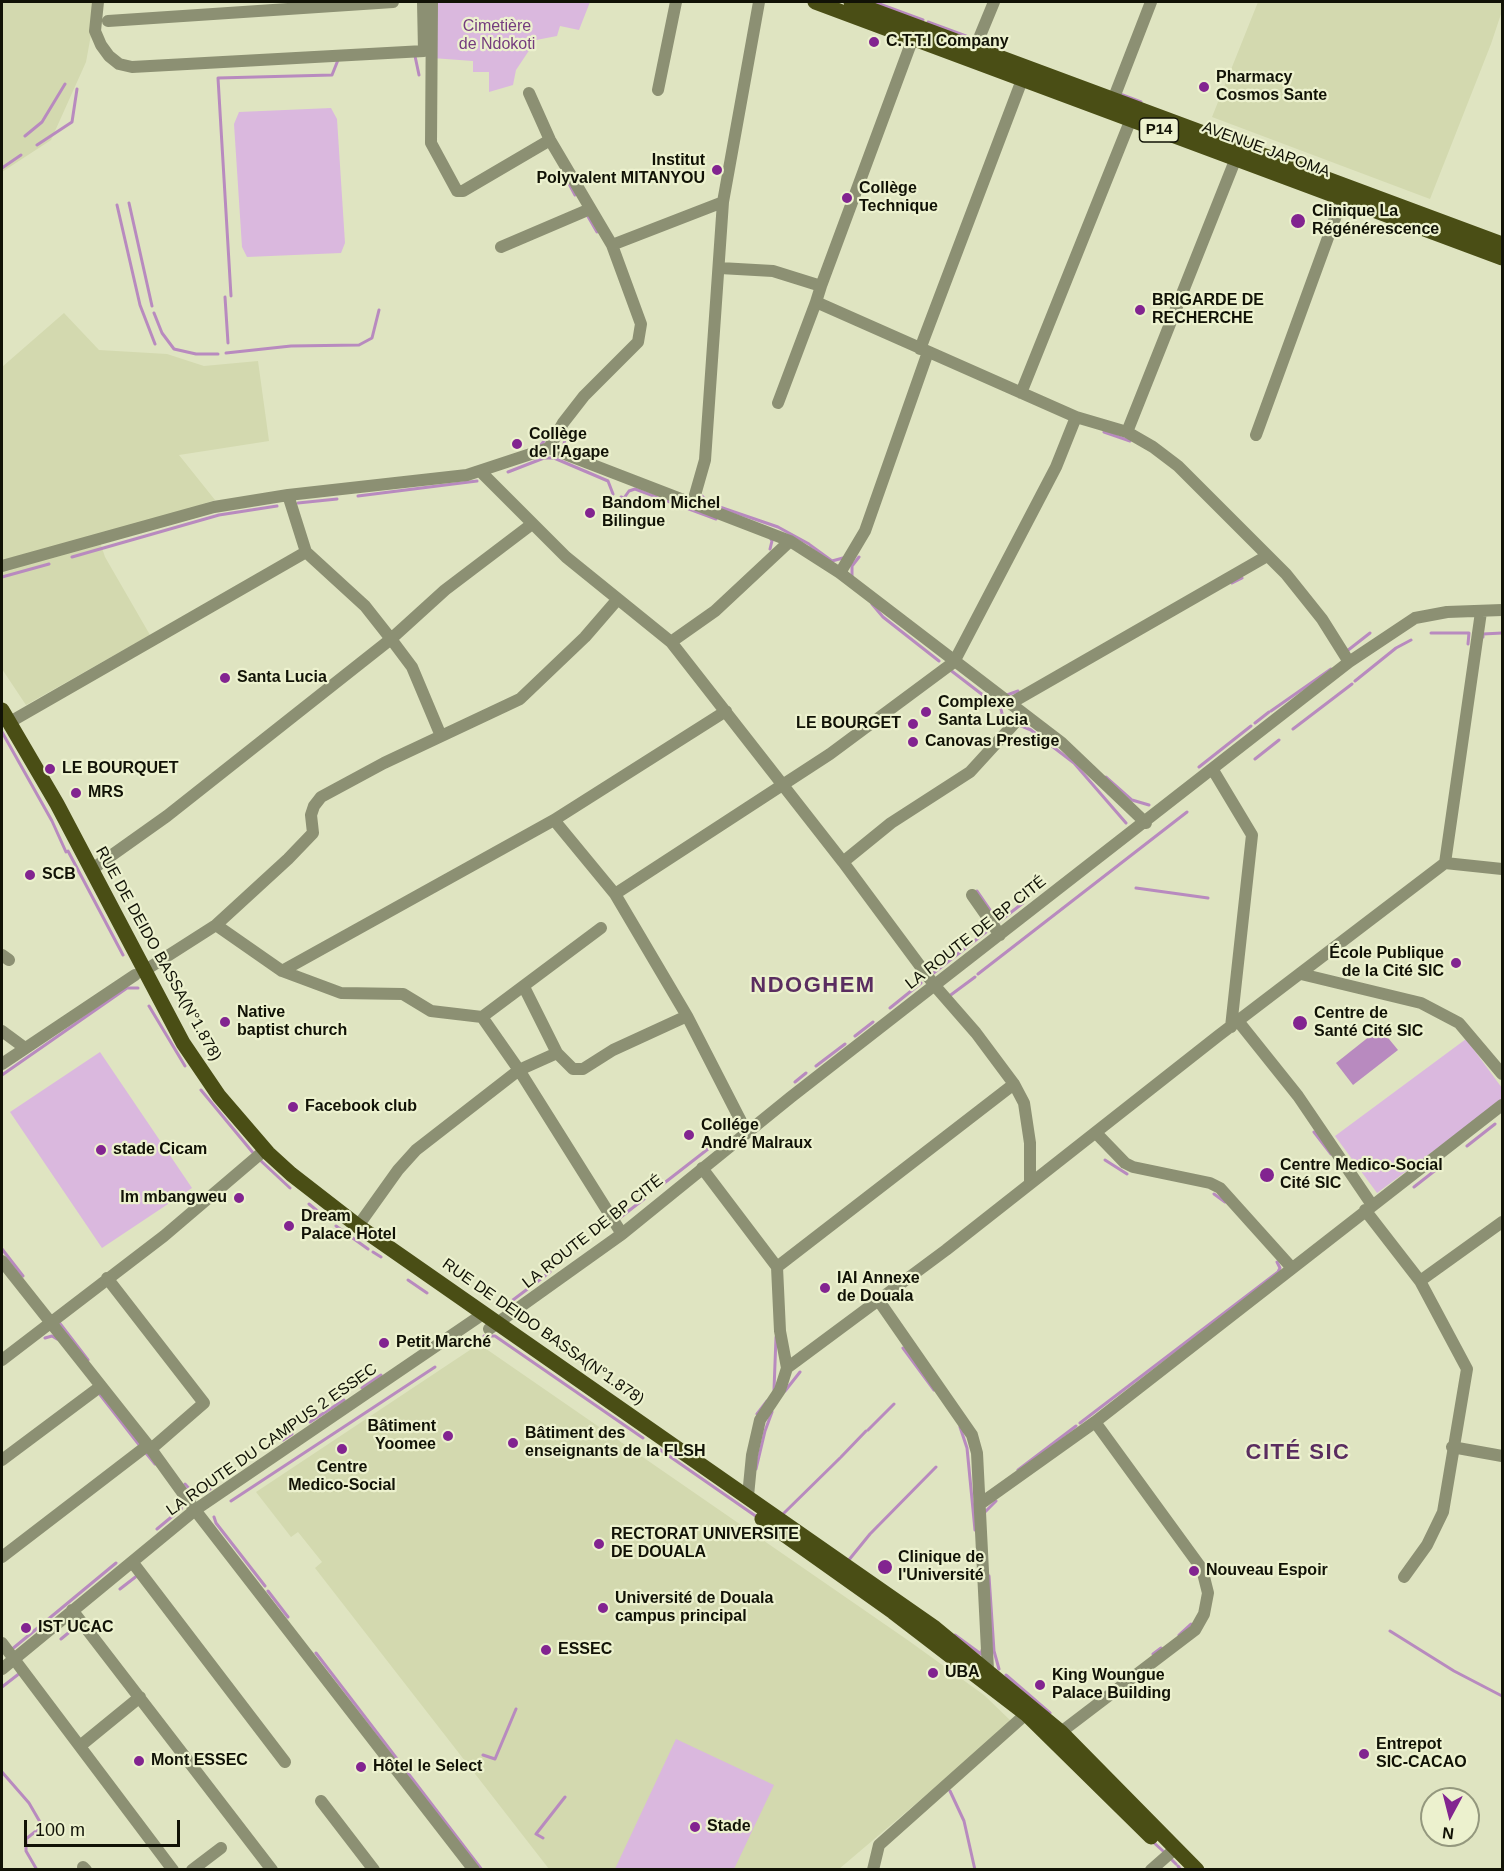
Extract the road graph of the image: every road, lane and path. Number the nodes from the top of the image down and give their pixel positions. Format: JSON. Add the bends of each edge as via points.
{"nodes":[{"id":1,"x":98,"y":2,"type":"edge"},
{"id":2,"x":393,"y":2,"type":"edge"},
{"id":3,"x":423,"y":2,"type":"edge"},
{"id":4,"x":432,"y":2,"type":"edge"},
{"id":5,"x":676,"y":2,"type":"edge"},
{"id":6,"x":759,"y":2,"type":"edge"},
{"id":7,"x":815,"y":2,"type":"edge"},
{"id":8,"x":850,"y":2,"type":"edge"},
{"id":9,"x":994,"y":2,"type":"edge"},
{"id":10,"x":1151,"y":2,"type":"edge"},
{"id":11,"x":108,"y":21,"type":"dead end"},
{"id":12,"x":913,"y":38,"type":"junction"},
{"id":13,"x":975,"y":48,"type":"junction"},
{"id":14,"x":1024,"y":73,"type":"junction"},
{"id":15,"x":658,"y":90,"type":"dead end"},
{"id":16,"x":529,"y":93,"type":"dead end"},
{"id":17,"x":1113,"y":100,"type":"junction"},
{"id":18,"x":1131,"y":119,"type":"junction"},
{"id":19,"x":550,"y":140,"type":"junction"},
{"id":20,"x":1236,"y":158,"type":"junction"},
{"id":21,"x":1345,"y":192,"type":"junction"},
{"id":22,"x":723,"y":202,"type":"junction"},
{"id":23,"x":590,"y":209,"type":"junction"},
{"id":24,"x":1503,"y":244,"type":"edge"},
{"id":25,"x":612,"y":245,"type":"junction"},
{"id":26,"x":501,"y":247,"type":"dead end"},
{"id":27,"x":1503,"y":258,"type":"edge"},
{"id":28,"x":720,"y":268,"type":"junction"},
{"id":29,"x":821,"y":286,"type":"junction"},
{"id":30,"x":816,"y":302,"type":"junction"},
{"id":31,"x":924,"y":350,"type":"junction"},
{"id":32,"x":1021,"y":393,"type":"junction"},
{"id":33,"x":778,"y":403,"type":"dead end"},
{"id":34,"x":1076,"y":417,"type":"junction"},
{"id":35,"x":1127,"y":432,"type":"junction"},
{"id":36,"x":1256,"y":435,"type":"dead end"},
{"id":37,"x":549,"y":448,"type":"junction"},
{"id":38,"x":481,"y":472,"type":"junction"},
{"id":39,"x":288,"y":495,"type":"junction"},
{"id":40,"x":693,"y":502,"type":"junction"},
{"id":41,"x":532,"y":524,"type":"junction"},
{"id":42,"x":790,"y":541,"type":"junction"},
{"id":43,"x":306,"y":552,"type":"junction"},
{"id":44,"x":1267,"y":556,"type":"junction"},
{"id":45,"x":2,"y":566,"type":"edge"},
{"id":46,"x":840,"y":573,"type":"junction"},
{"id":47,"x":617,"y":600,"type":"junction"},
{"id":48,"x":1503,"y":610,"type":"edge"},
{"id":49,"x":1481,"y":612,"type":"junction"},
{"id":50,"x":391,"y":639,"type":"junction"},
{"id":51,"x":672,"y":642,"type":"junction"},
{"id":52,"x":954,"y":662,"type":"junction"},
{"id":53,"x":1349,"y":662,"type":"junction"},
{"id":54,"x":1011,"y":703,"type":"junction"},
{"id":55,"x":726,"y":711,"type":"junction"},
{"id":56,"x":1023,"y":714,"type":"junction"},
{"id":57,"x":4,"y":720,"type":"edge"},
{"id":58,"x":441,"y":736,"type":"junction"},
{"id":59,"x":1213,"y":770,"type":"junction"},
{"id":60,"x":782,"y":783,"type":"junction"},
{"id":61,"x":52,"y":806,"type":"junction"},
{"id":62,"x":554,"y":820,"type":"junction"},
{"id":63,"x":1146,"y":823,"type":"junction"},
{"id":64,"x":843,"y":862,"type":"junction"},
{"id":65,"x":1445,"y":863,"type":"junction"},
{"id":66,"x":1503,"y":869,"type":"edge"},
{"id":67,"x":91,"y":870,"type":"junction"},
{"id":68,"x":615,"y":894,"type":"junction"},
{"id":69,"x":972,"y":895,"type":"dead end"},
{"id":70,"x":216,"y":925,"type":"junction"},
{"id":71,"x":601,"y":928,"type":"dead end"},
{"id":72,"x":1000,"y":935,"type":"junction"},
{"id":73,"x":282,"y":971,"type":"junction"},
{"id":74,"x":139,"y":973,"type":"junction"},
{"id":75,"x":1301,"y":974,"type":"junction"},
{"id":76,"x":935,"y":986,"type":"junction"},
{"id":77,"x":524,"y":987,"type":"junction"},
{"id":78,"x":687,"y":1016,"type":"junction"},
{"id":79,"x":482,"y":1017,"type":"junction"},
{"id":80,"x":1234,"y":1024,"type":"junction"},
{"id":81,"x":2,"y":1031,"type":"edge"},
{"id":82,"x":24,"y":1048,"type":"junction"},
{"id":83,"x":557,"y":1053,"type":"junction"},
{"id":84,"x":2,"y":1064,"type":"edge"},
{"id":85,"x":519,"y":1070,"type":"junction"},
{"id":86,"x":1503,"y":1074,"type":"edge"},
{"id":87,"x":1014,"y":1084,"type":"junction"},
{"id":88,"x":1503,"y":1105,"type":"edge"},
{"id":89,"x":747,"y":1132,"type":"junction"},
{"id":90,"x":1097,"y":1134,"type":"junction"},
{"id":91,"x":259,"y":1155,"type":"junction"},
{"id":92,"x":702,"y":1168,"type":"junction"},
{"id":93,"x":1030,"y":1183,"type":"junction"},
{"id":94,"x":1369,"y":1208,"type":"junction"},
{"id":95,"x":1503,"y":1222,"type":"edge"},
{"id":96,"x":358,"y":1226,"type":"junction"},
{"id":97,"x":622,"y":1234,"type":"junction"},
{"id":98,"x":3,"y":1265,"type":"edge"},
{"id":99,"x":777,"y":1267,"type":"junction"},
{"id":100,"x":1291,"y":1267,"type":"junction"},
{"id":101,"x":107,"y":1278,"type":"junction"},
{"id":102,"x":1420,"y":1281,"type":"junction"},
{"id":103,"x":879,"y":1300,"type":"junction"},
{"id":104,"x":480,"y":1317,"type":"junction"},
{"id":105,"x":51,"y":1322,"type":"junction"},
{"id":106,"x":493,"y":1327,"type":"junction"},
{"id":107,"x":2,"y":1359,"type":"edge"},
{"id":108,"x":787,"y":1368,"type":"junction"},
{"id":109,"x":101,"y":1386,"type":"junction"},
{"id":110,"x":1095,"y":1422,"type":"junction"},
{"id":111,"x":149,"y":1447,"type":"junction"},
{"id":112,"x":1452,"y":1447,"type":"junction"},
{"id":113,"x":1503,"y":1456,"type":"edge"},
{"id":114,"x":2,"y":1460,"type":"edge"},
{"id":115,"x":748,"y":1496,"type":"junction"},
{"id":116,"x":980,"y":1504,"type":"junction"},
{"id":117,"x":195,"y":1510,"type":"junction"},
{"id":118,"x":2,"y":1557,"type":"edge"},
{"id":119,"x":133,"y":1563,"type":"junction"},
{"id":120,"x":1404,"y":1577,"type":"dead end"},
{"id":121,"x":72,"y":1610,"type":"junction"},
{"id":122,"x":2,"y":1643,"type":"edge"},
{"id":123,"x":14,"y":1659,"type":"junction"},
{"id":124,"x":2,"y":1669,"type":"edge"},
{"id":125,"x":988,"y":1670,"type":"junction"},
{"id":126,"x":140,"y":1697,"type":"junction"},
{"id":127,"x":1026,"y":1714,"type":"junction"},
{"id":128,"x":1061,"y":1732,"type":"junction"},
{"id":129,"x":80,"y":1746,"type":"junction"},
{"id":130,"x":285,"y":1762,"type":"dead end"},
{"id":131,"x":321,"y":1801,"type":"dead end"},
{"id":132,"x":221,"y":1848,"type":"dead end"},
{"id":133,"x":1172,"y":1851,"type":"junction"},
{"id":134,"x":173,"y":1869,"type":"edge"},
{"id":135,"x":192,"y":1869,"type":"edge"},
{"id":136,"x":272,"y":1869,"type":"edge"},
{"id":137,"x":374,"y":1869,"type":"edge"},
{"id":138,"x":474,"y":1869,"type":"edge"},
{"id":139,"x":873,"y":1869,"type":"edge"},
{"id":140,"x":1151,"y":1869,"type":"edge"},
{"id":141,"x":1183,"y":1869,"type":"edge"},
{"id":142,"x":1197,"y":1869,"type":"edge"}],
"edges":[{"from":1,"to":3,"type":"street","via":[[95,32],[101,45],[119,64],[132,67],[424,51]]},
{"from":2,"to":11,"type":"street"},
{"from":4,"to":19,"type":"street","via":[[430,143],[457,191]]},
{"from":5,"to":15,"type":"street"},
{"from":6,"to":22,"type":"street"},
{"from":7,"to":12,"type":"main road","name":"AVENUE JAPOMA","number":"P14"},
{"from":8,"to":13,"type":"main road","name":"AVENUE JAPOMA","number":"P14"},
{"from":9,"to":13,"type":"street"},
{"from":10,"to":17,"type":"street"},
{"from":12,"to":14,"type":"main road","name":"AVENUE JAPOMA","number":"P14"},
{"from":12,"to":29,"type":"street"},
{"from":13,"to":14,"type":"main road","name":"AVENUE JAPOMA","number":"P14"},
{"from":14,"to":17,"type":"main road","name":"AVENUE JAPOMA","number":"P14"},
{"from":14,"to":18,"type":"main road","name":"AVENUE JAPOMA","number":"P14"},
{"from":14,"to":31,"type":"street"},
{"from":16,"to":19,"type":"street"},
{"from":17,"to":21,"type":"main road","name":"AVENUE JAPOMA","number":"P14"},
{"from":18,"to":20,"type":"main road","name":"AVENUE JAPOMA","number":"P14"},
{"from":18,"to":32,"type":"street"},
{"from":19,"to":23,"type":"street"},
{"from":20,"to":21,"type":"main road","name":"AVENUE JAPOMA","number":"P14"},
{"from":20,"to":35,"type":"street"},
{"from":21,"to":24,"type":"main road","name":"AVENUE JAPOMA","number":"P14"},
{"from":21,"to":27,"type":"main road","name":"AVENUE JAPOMA","number":"P14"},
{"from":21,"to":36,"type":"street"},
{"from":22,"to":25,"type":"street"},
{"from":22,"to":28,"type":"street"},
{"from":23,"to":25,"type":"street"},
{"from":23,"to":26,"type":"street"},
{"from":25,"to":37,"type":"street","via":[[641,324],[638,342],[571,411]]},
{"from":28,"to":29,"type":"street","via":[[773,271]]},
{"from":28,"to":40,"type":"street","via":[[705,459]]},
{"from":29,"to":30,"type":"street"},
{"from":30,"to":31,"type":"street"},
{"from":30,"to":33,"type":"street"},
{"from":31,"to":32,"type":"street"},
{"from":31,"to":46,"type":"street","via":[[865,531]]},
{"from":32,"to":34,"type":"street"},
{"from":34,"to":35,"type":"street"},
{"from":34,"to":52,"type":"street","via":[[1056,467]]},
{"from":35,"to":44,"type":"street","via":[[1178,466]]},
{"from":37,"to":38,"type":"street"},
{"from":37,"to":40,"type":"street"},
{"from":38,"to":39,"type":"street"},
{"from":38,"to":41,"type":"street"},
{"from":39,"to":43,"type":"street"},
{"from":39,"to":45,"type":"street","via":[[214,507]]},
{"from":40,"to":42,"type":"street"},
{"from":41,"to":47,"type":"street"},
{"from":41,"to":50,"type":"street","via":[[445,590]]},
{"from":42,"to":46,"type":"street"},
{"from":42,"to":51,"type":"street","via":[[715,611]]},
{"from":43,"to":50,"type":"street","via":[[364,606]]},
{"from":43,"to":57,"type":"street"},
{"from":44,"to":53,"type":"street","via":[[1301,591]]},
{"from":44,"to":54,"type":"street"},
{"from":46,"to":52,"type":"street"},
{"from":47,"to":51,"type":"street"},
{"from":47,"to":58,"type":"street","via":[[525,696]]},
{"from":48,"to":49,"type":"street","name":"LA ROUTE DE BP CITÉ"},
{"from":49,"to":53,"type":"street","name":"LA ROUTE DE BP CITÉ","via":[[1447,612],[1414,618]]},
{"from":49,"to":65,"type":"street"},
{"from":50,"to":58,"type":"street","via":[[412,667]]},
{"from":50,"to":67,"type":"street","via":[[167,816]]},
{"from":51,"to":55,"type":"street"},
{"from":52,"to":54,"type":"street"},
{"from":52,"to":60,"type":"street","via":[[830,754]]},
{"from":53,"to":59,"type":"street","name":"LA ROUTE DE BP CITÉ"},
{"from":54,"to":56,"type":"street"},
{"from":55,"to":60,"type":"street"},
{"from":55,"to":62,"type":"street"},
{"from":56,"to":63,"type":"street","via":[[1062,743]]},
{"from":56,"to":64,"type":"street","via":[[970,772],[891,823]]},
{"from":57,"to":61,"type":"main road","name":"RUE DE DEIDO BASSA(N°1.878)"},
{"from":58,"to":70,"type":"street","via":[[321,798],[311,815],[313,833]]},
{"from":59,"to":63,"type":"street","name":"LA ROUTE DE BP CITÉ"},
{"from":59,"to":80,"type":"street","via":[[1252,835]]},
{"from":60,"to":64,"type":"street"},
{"from":60,"to":68,"type":"street"},
{"from":61,"to":67,"type":"main road","name":"RUE DE DEIDO BASSA(N°1.878)"},
{"from":61,"to":74,"type":"main road"},
{"from":62,"to":68,"type":"street"},
{"from":62,"to":73,"type":"street"},
{"from":63,"to":72,"type":"street","name":"LA ROUTE DE BP CITÉ"},
{"from":64,"to":76,"type":"street"},
{"from":65,"to":66,"type":"street"},
{"from":65,"to":75,"type":"street"},
{"from":67,"to":74,"type":"main road","name":"RUE DE DEIDO BASSA(N°1.878)"},
{"from":68,"to":78,"type":"street"},
{"from":69,"to":72,"type":"street"},
{"from":70,"to":73,"type":"street"},
{"from":70,"to":74,"type":"street"},
{"from":71,"to":77,"type":"street"},
{"from":72,"to":76,"type":"street","name":"LA ROUTE DE BP CITÉ"},
{"from":73,"to":79,"type":"street","via":[[346,995],[403,994],[432,1011]]},
{"from":74,"to":82,"type":"street"},
{"from":74,"to":91,"type":"main road","via":[[198,1082]]},
{"from":74,"to":96,"type":"main road","name":"RUE DE DEIDO BASSA(N°1.878)","via":[[197,1065],[243,1125],[291,1174]]},
{"from":75,"to":80,"type":"street"},
{"from":75,"to":86,"type":"street","via":[[1421,1003],[1459,1023]]},
{"from":76,"to":87,"type":"street"},
{"from":76,"to":89,"type":"street","name":"LA ROUTE DE BP CITÉ"},
{"from":77,"to":79,"type":"street"},
{"from":77,"to":83,"type":"street"},
{"from":78,"to":83,"type":"street","via":[[613,1050],[583,1069],[573,1069]]},
{"from":78,"to":89,"type":"street"},
{"from":79,"to":85,"type":"street"},
{"from":80,"to":90,"type":"street"},
{"from":80,"to":94,"type":"street","via":[[1298,1096]]},
{"from":81,"to":82,"type":"street"},
{"from":82,"to":84,"type":"street"},
{"from":83,"to":85,"type":"street"},
{"from":85,"to":96,"type":"street","via":[[416,1150]]},
{"from":85,"to":97,"type":"street"},
{"from":87,"to":93,"type":"street","via":[[1027,1117]]},
{"from":87,"to":99,"type":"street"},
{"from":88,"to":94,"type":"street"},
{"from":89,"to":92,"type":"street","name":"LA ROUTE DE BP CITÉ"},
{"from":90,"to":93,"type":"street"},
{"from":90,"to":100,"type":"street","via":[[1133,1167],[1220,1188]]},
{"from":91,"to":101,"type":"street","via":[[164,1236]]},
{"from":91,"to":104,"type":"main road","via":[[326,1211]]},
{"from":92,"to":97,"type":"street","name":"LA ROUTE DE BP CITÉ"},
{"from":92,"to":99,"type":"street"},
{"from":93,"to":103,"type":"street"},
{"from":94,"to":100,"type":"street"},
{"from":94,"to":102,"type":"street"},
{"from":95,"to":102,"type":"street"},
{"from":96,"to":104,"type":"main road","name":"RUE DE DEIDO BASSA(N°1.878)"},
{"from":97,"to":106,"type":"street","name":"LA ROUTE DE BP CITÉ"},
{"from":98,"to":105,"type":"street"},
{"from":99,"to":108,"type":"street","via":[[780,1331]]},
{"from":100,"to":110,"type":"street"},
{"from":101,"to":105,"type":"street"},
{"from":101,"to":111,"type":"street","via":[[204,1403]]},
{"from":102,"to":112,"type":"street","via":[[1467,1369]]},
{"from":103,"to":108,"type":"street"},
{"from":103,"to":116,"type":"street","via":[[972,1435]]},
{"from":104,"to":106,"type":"main road"},
{"from":104,"to":117,"type":"street","name":"LA ROUTE DU CAMPUS 2 ESSEC"},
{"from":105,"to":107,"type":"street"},
{"from":105,"to":109,"type":"street"},
{"from":106,"to":115,"type":"main road","name":"RUE DE DEIDO BASSA(N°1.878)"},
{"from":106,"to":127,"type":"main road","via":[[884,1605]]},
{"from":108,"to":115,"type":"street","via":[[780,1390],[760,1420]]},
{"from":109,"to":111,"type":"street"},
{"from":109,"to":114,"type":"street"},
{"from":110,"to":116,"type":"street"},
{"from":110,"to":128,"type":"street","via":[[1202,1569],[1208,1593],[1204,1614],[1195,1630]]},
{"from":111,"to":117,"type":"street"},
{"from":111,"to":118,"type":"street"},
{"from":112,"to":113,"type":"street"},
{"from":112,"to":120,"type":"street","via":[[1443,1512],[1427,1545]]},
{"from":115,"to":125,"type":"main road","name":"RUE DE DEIDO BASSA(N°1.878)"},
{"from":116,"to":125,"type":"street"},
{"from":117,"to":119,"type":"street","name":"LA ROUTE DU CAMPUS 2 ESSEC"},
{"from":117,"to":138,"type":"street"},
{"from":119,"to":121,"type":"street","name":"LA ROUTE DU CAMPUS 2 ESSEC"},
{"from":119,"to":130,"type":"street"},
{"from":121,"to":123,"type":"street","name":"LA ROUTE DU CAMPUS 2 ESSEC"},
{"from":121,"to":126,"type":"street"},
{"from":122,"to":123,"type":"street"},
{"from":123,"to":124,"type":"street","name":"LA ROUTE DU CAMPUS 2 ESSEC"},
{"from":123,"to":129,"type":"street"},
{"from":125,"to":128,"type":"main road","name":"RUE DE DEIDO BASSA(N°1.878)"},
{"from":126,"to":129,"type":"street"},
{"from":126,"to":136,"type":"street"},
{"from":127,"to":133,"type":"main road"},
{"from":127,"to":139,"type":"street","via":[[879,1845]]},
{"from":128,"to":133,"type":"main road","name":"RUE DE DEIDO BASSA(N°1.878)"},
{"from":129,"to":134,"type":"street"},
{"from":131,"to":137,"type":"street"},
{"from":132,"to":135,"type":"street"},
{"from":133,"to":140,"type":"street"},
{"from":133,"to":141,"type":"main road"},
{"from":133,"to":142,"type":"main road","name":"RUE DE DEIDO BASSA(N°1.878)"}]}
